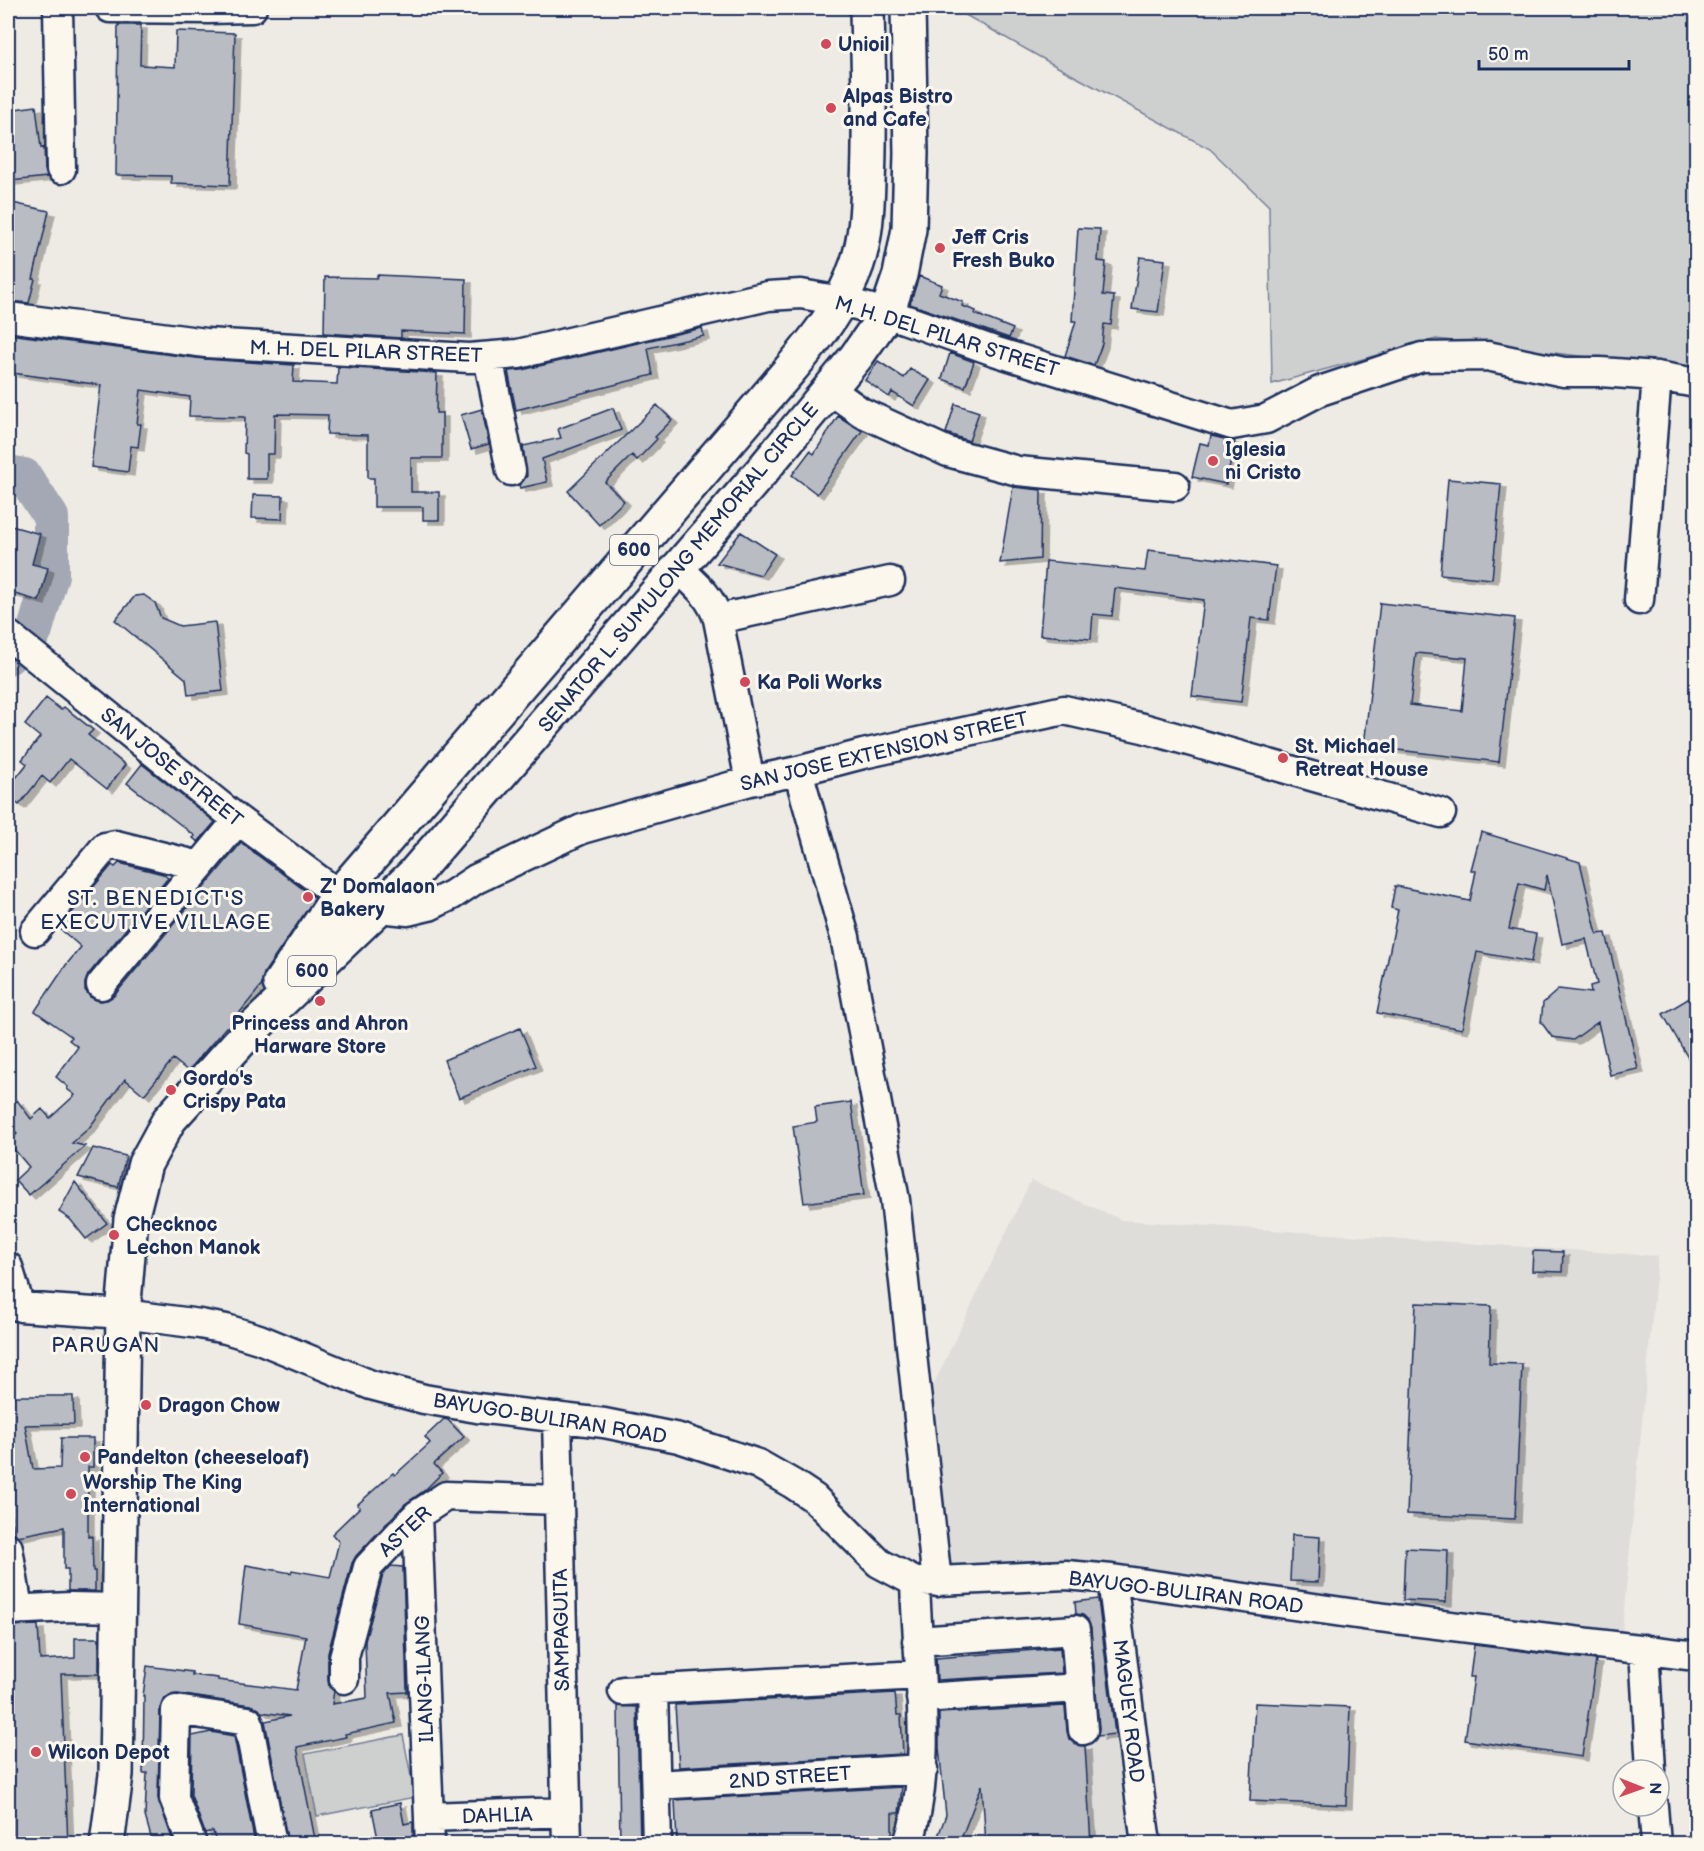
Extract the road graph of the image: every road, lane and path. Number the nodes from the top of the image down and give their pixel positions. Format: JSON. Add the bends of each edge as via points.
{"nodes":[{"id":1,"x":58,"y":8,"type":"edge"},
{"id":2,"x":110,"y":8,"type":"edge"},
{"id":3,"x":208,"y":8,"type":"edge"},
{"id":4,"x":252,"y":8,"type":"edge"},
{"id":5,"x":867,"y":8,"type":"edge"},
{"id":6,"x":908,"y":8,"type":"edge"},
{"id":7,"x":61,"y":169,"type":"dead end"},
{"id":8,"x":841,"y":301,"type":"junction"},
{"id":9,"x":887,"y":313,"type":"junction"},
{"id":10,"x":8,"y":317,"type":"edge"},
{"id":11,"x":488,"y":357,"type":"junction"},
{"id":12,"x":1657,"y":376,"type":"junction"},
{"id":13,"x":1696,"y":383,"type":"edge"},
{"id":14,"x":829,"y":390,"type":"junction"},
{"id":15,"x":511,"y":471,"type":"dead end"},
{"id":16,"x":1175,"y":486,"type":"dead end"},
{"id":17,"x":678,"y":568,"type":"junction"},
{"id":18,"x":890,"y":581,"type":"dead end"},
{"id":19,"x":1638,"y":600,"type":"dead end"},
{"id":20,"x":718,"y":619,"type":"junction"},
{"id":21,"x":8,"y":635,"type":"edge"},
{"id":22,"x":798,"y":771,"type":"junction"},
{"id":23,"x":750,"y":781,"type":"junction"},
{"id":24,"x":1441,"y":813,"type":"dead end"},
{"id":25,"x":238,"y":820,"type":"junction"},
{"id":26,"x":200,"y":866,"type":"junction"},
{"id":27,"x":339,"y":895,"type":"junction"},
{"id":28,"x":379,"y":908,"type":"junction"},
{"id":29,"x":35,"y":931,"type":"dead end"},
{"id":30,"x":101,"y":985,"type":"dead end"},
{"id":31,"x":246,"y":1035,"type":"junction"},
{"id":32,"x":8,"y":1267,"type":"edge"},
{"id":33,"x":123,"y":1314,"type":"junction"},
{"id":34,"x":557,"y":1417,"type":"junction"},
{"id":35,"x":559,"y":1500,"type":"junction"},
{"id":36,"x":417,"y":1515,"type":"junction"},
{"id":37,"x":8,"y":1548,"type":"edge"},
{"id":38,"x":1112,"y":1579,"type":"junction"},
{"id":39,"x":926,"y":1582,"type":"junction"},
{"id":40,"x":119,"y":1608,"type":"junction"},
{"id":41,"x":13,"y":1610,"type":"edge"},
{"id":42,"x":917,"y":1641,"type":"junction"},
{"id":43,"x":1644,"y":1649,"type":"junction"},
{"id":44,"x":1696,"y":1656,"type":"edge"},
{"id":45,"x":344,"y":1679,"type":"dead end"},
{"id":46,"x":920,"y":1686,"type":"junction"},
{"id":47,"x":1080,"y":1688,"type":"junction"},
{"id":48,"x":653,"y":1689,"type":"junction"},
{"id":49,"x":624,"y":1691,"type":"dead end"},
{"id":50,"x":1083,"y":1730,"type":"dead end"},
{"id":51,"x":1650,"y":1758,"type":"edge"},
{"id":52,"x":923,"y":1769,"type":"junction"},
{"id":53,"x":656,"y":1785,"type":"junction"},
{"id":54,"x":566,"y":1812,"type":"junction"},
{"id":55,"x":1654,"y":1818,"type":"edge"},
{"id":56,"x":430,"y":1830,"type":"edge"},
{"id":57,"x":106,"y":1844,"type":"edge"},
{"id":58,"x":192,"y":1844,"type":"edge"},
{"id":59,"x":272,"y":1844,"type":"edge"},
{"id":60,"x":567,"y":1844,"type":"edge"},
{"id":61,"x":657,"y":1844,"type":"edge"},
{"id":62,"x":908,"y":1844,"type":"edge"},
{"id":63,"x":1146,"y":1844,"type":"edge"},
{"id":64,"x":1656,"y":1844,"type":"edge"}],
"edges":[{"from":1,"to":7,"type":"street"},
{"from":2,"to":3,"type":"street"},
{"from":3,"to":4,"type":"street"},
{"from":5,"to":8,"type":"main road","name":"SENATOR L. SUMULONG MEMORIAL CIRCLE","number":"600","via":[[870,140],[866,225],[857,264]]},
{"from":6,"to":9,"type":"main road","name":"SENATOR L. SUMULONG MEMORIAL CIRCLE","number":"600","via":[[909,230]]},
{"from":8,"to":9,"type":"street","name":"M. H. DEL PILAR STREET"},
{"from":8,"to":11,"type":"street","name":"M. H. DEL PILAR STREET","via":[[801,294],[768,296],[518,354]]},
{"from":8,"to":27,"type":"main road","name":"SENATOR L. SUMULONG MEMORIAL CIRCLE","number":"600","via":[[819,336]]},
{"from":9,"to":12,"type":"street","name":"M. H. DEL PILAR STREET","via":[[994,351],[1232,425],[1266,418],[1320,391],[1422,357],[1487,356],[1564,372]]},
{"from":9,"to":14,"type":"main road","name":"SENATOR L. SUMULONG MEMORIAL CIRCLE","number":"600"},
{"from":10,"to":11,"type":"street","name":"M. H. DEL PILAR STREET","via":[[206,343]]},
{"from":11,"to":15,"type":"street"},
{"from":12,"to":13,"type":"street","name":"M. H. DEL PILAR STREET"},
{"from":12,"to":19,"type":"street"},
{"from":14,"to":16,"type":"street","via":[[861,412],[958,455],[1018,471]]},
{"from":14,"to":17,"type":"main road","name":"SENATOR L. SUMULONG MEMORIAL CIRCLE","number":"600"},
{"from":17,"to":20,"type":"street","via":[[713,603]]},
{"from":17,"to":28,"type":"main road","name":"SENATOR L. SUMULONG MEMORIAL CIRCLE","number":"600","via":[[413,875]]},
{"from":18,"to":20,"type":"street"},
{"from":20,"to":23,"type":"street"},
{"from":21,"to":25,"type":"street","name":"SAN JOSE STREET"},
{"from":22,"to":23,"type":"street","name":"SAN JOSE EXTENSION STREET"},
{"from":22,"to":24,"type":"street","name":"SAN JOSE EXTENSION STREET","via":[[1064,710],[1143,728]]},
{"from":22,"to":39,"type":"street","via":[[845,937],[895,1200]]},
{"from":23,"to":28,"type":"street","name":"SAN JOSE EXTENSION STREET","via":[[582,829],[429,906],[408,911]]},
{"from":25,"to":26,"type":"street"},
{"from":25,"to":27,"type":"street","name":"SAN JOSE STREET"},
{"from":26,"to":29,"type":"street","via":[[116,845],[105,847]]},
{"from":26,"to":30,"type":"street"},
{"from":27,"to":28,"type":"street","name":"SAN JOSE EXTENSION STREET"},
{"from":27,"to":31,"type":"main road","name":"SENATOR L. SUMULONG MEMORIAL CIRCLE","number":"600"},
{"from":28,"to":31,"type":"main road","name":"SENATOR L. SUMULONG MEMORIAL CIRCLE","number":"600"},
{"from":31,"to":33,"type":"main road","name":"SENATOR L. SUMULONG MEMORIAL CIRCLE","number":"600","via":[[169,1120],[145,1164],[131,1219]]},
{"from":32,"to":33,"type":"street","name":"BAYUGO-BULIRAN ROAD","via":[[20,1307]]},
{"from":33,"to":34,"type":"street","name":"BAYUGO-BULIRAN ROAD","via":[[226,1329],[371,1385],[424,1399]]},
{"from":33,"to":40,"type":"main road","name":"SENATOR L. SUMULONG MEMORIAL CIRCLE","number":"600"},
{"from":34,"to":35,"type":"street","name":"SAMPAGUITA"},
{"from":34,"to":39,"type":"street","name":"BAYUGO-BULIRAN ROAD","via":[[679,1438],[758,1464],[814,1498],[879,1563]]},
{"from":35,"to":36,"type":"street","name":"ASTER","via":[[446,1496]]},
{"from":35,"to":54,"type":"street","name":"SAMPAGUITA"},
{"from":36,"to":45,"type":"street","name":"ASTER","via":[[368,1567],[344,1657]]},
{"from":36,"to":56,"type":"street","name":"ILANG-ILANG"},
{"from":37,"to":41,"type":"street"},
{"from":38,"to":39,"type":"street","name":"BAYUGO-BULIRAN ROAD","via":[[1066,1575]]},
{"from":38,"to":43,"type":"street","name":"BAYUGO-BULIRAN ROAD","via":[[1370,1617]]},
{"from":38,"to":63,"type":"street","name":"MAGUEY ROAD"},
{"from":39,"to":42,"type":"street"},
{"from":40,"to":41,"type":"street"},
{"from":40,"to":57,"type":"main road","name":"SENATOR L. SUMULONG MEMORIAL CIRCLE","number":"600","via":[[116,1775]]},
{"from":42,"to":46,"type":"street"},
{"from":42,"to":47,"type":"street","via":[[1075,1630]]},
{"from":43,"to":44,"type":"street","name":"BAYUGO-BULIRAN ROAD"},
{"from":43,"to":51,"type":"street"},
{"from":46,"to":47,"type":"street"},
{"from":46,"to":48,"type":"street"},
{"from":46,"to":52,"type":"street"},
{"from":47,"to":50,"type":"street"},
{"from":48,"to":49,"type":"street"},
{"from":48,"to":53,"type":"street"},
{"from":52,"to":53,"type":"street","name":"2ND STREET"},
{"from":52,"to":62,"type":"street"},
{"from":53,"to":61,"type":"street"},
{"from":54,"to":56,"type":"street","name":"DAHLIA"},
{"from":54,"to":60,"type":"street","name":"SAMPAGUITA"},
{"from":55,"to":64,"type":"street"},
{"from":58,"to":59,"type":"street","via":[[174,1797],[176,1710],[248,1721]]}]}
